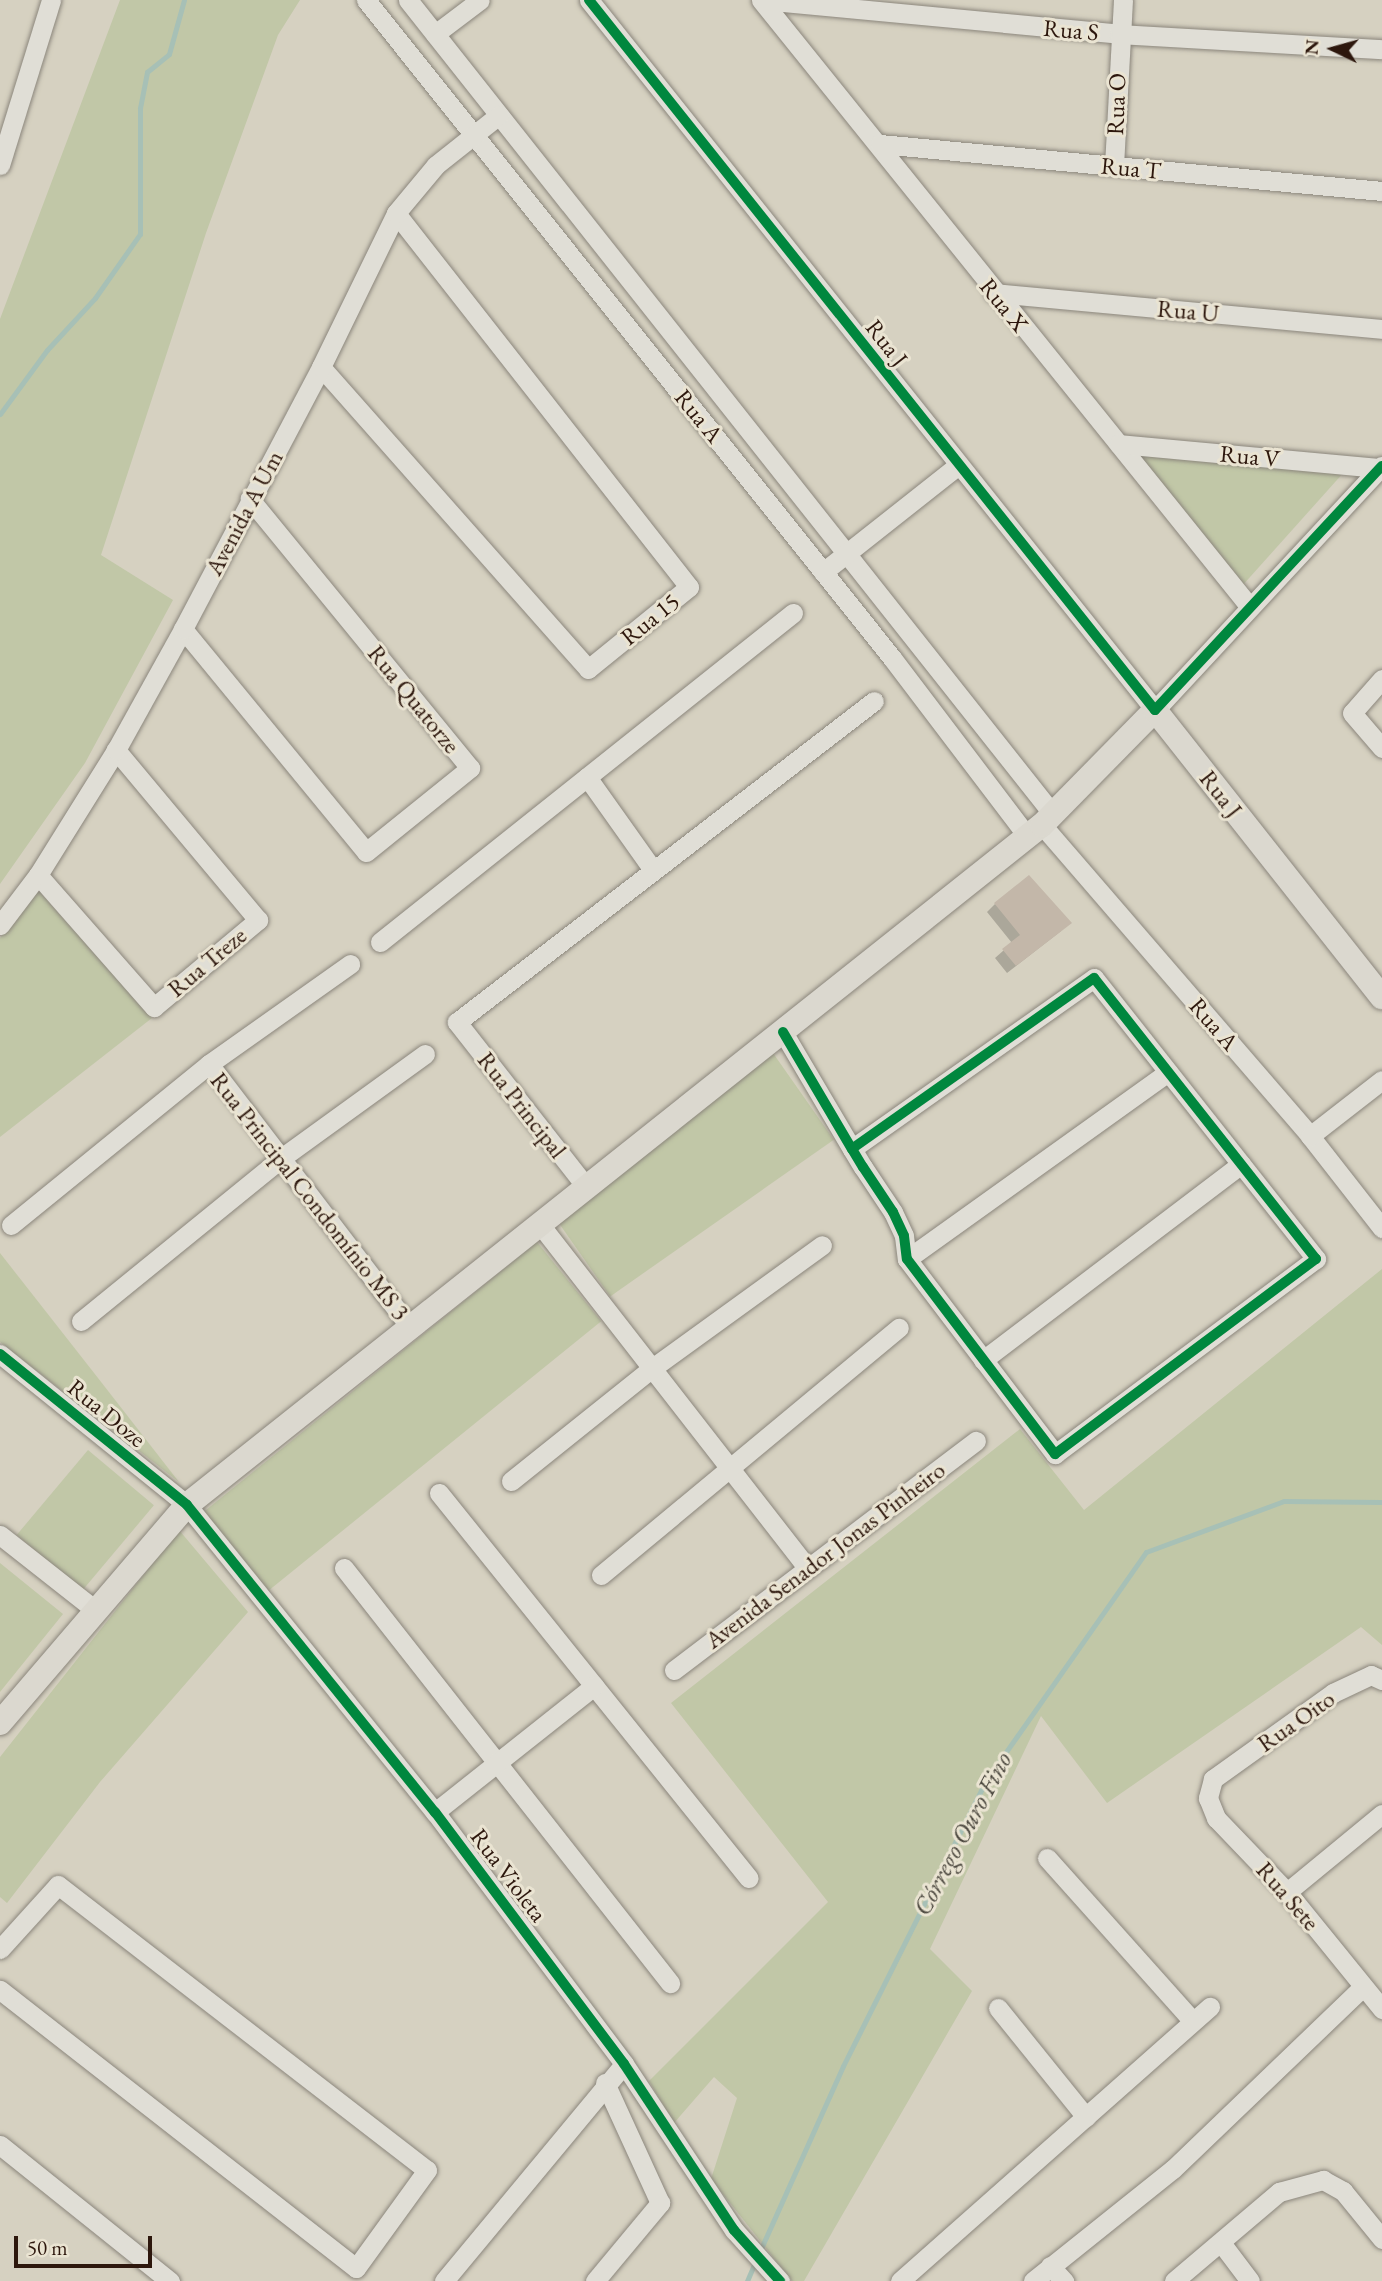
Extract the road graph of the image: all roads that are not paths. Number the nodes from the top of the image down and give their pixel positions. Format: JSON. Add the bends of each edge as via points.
{"nodes":[{"id":1,"x":51,"y":0,"type":"edge"},
{"id":2,"x":366,"y":0,"type":"edge"},
{"id":3,"x":480,"y":0,"type":"edge"},
{"id":4,"x":589,"y":0,"type":"edge"},
{"id":5,"x":761,"y":0,"type":"edge"},
{"id":6,"x":1123,"y":0,"type":"edge"},
{"id":7,"x":411,"y":4,"type":"edge"},
{"id":8,"x":391,"y":31,"type":"junction"},
{"id":9,"x":435,"y":34,"type":"junction"},
{"id":10,"x":1119,"y":34,"type":"junction"},
{"id":11,"x":1382,"y":48,"type":"edge"},
{"id":12,"x":499,"y":115,"type":"junction"},
{"id":13,"x":474,"y":134,"type":"junction"},
{"id":14,"x":880,"y":144,"type":"junction"},
{"id":15,"x":0,"y":165,"type":"edge"},
{"id":16,"x":1114,"y":166,"type":"junction"},
{"id":17,"x":1382,"y":191,"type":"edge"},
{"id":18,"x":396,"y":213,"type":"junction"},
{"id":19,"x":994,"y":293,"type":"junction"},
{"id":20,"x":1382,"y":329,"type":"edge"},
{"id":21,"x":321,"y":367,"type":"junction"},
{"id":22,"x":741,"y":421,"type":"junction"},
{"id":23,"x":719,"y":441,"type":"junction"},
{"id":24,"x":1119,"y":444,"type":"junction"},
{"id":25,"x":957,"y":466,"type":"junction"},
{"id":26,"x":1381,"y":467,"type":"edge"},
{"id":27,"x":250,"y":499,"type":"junction"},
{"id":28,"x":846,"y":554,"type":"junction"},
{"id":29,"x":823,"y":572,"type":"junction"},
{"id":30,"x":1250,"y":607,"type":"junction"},
{"id":31,"x":793,"y":613,"type":"dead end"},
{"id":32,"x":183,"y":629,"type":"junction"},
{"id":33,"x":1382,"y":680,"type":"edge"},
{"id":34,"x":874,"y":701,"type":"dead end"},
{"id":35,"x":1155,"y":710,"type":"junction"},
{"id":36,"x":1382,"y":748,"type":"edge"},
{"id":37,"x":116,"y":750,"type":"junction"},
{"id":38,"x":587,"y":777,"type":"junction"},
{"id":39,"x":1040,"y":825,"type":"junction"},
{"id":40,"x":653,"y":870,"type":"junction"},
{"id":41,"x":38,"y":875,"type":"junction"},
{"id":42,"x":0,"y":925,"type":"edge"},
{"id":43,"x":380,"y":942,"type":"dead end"},
{"id":44,"x":350,"y":964,"type":"dead end"},
{"id":45,"x":1382,"y":997,"type":"edge"},
{"id":46,"x":783,"y":1032,"type":"junction"},
{"id":47,"x":425,"y":1054,"type":"dead end"},
{"id":48,"x":209,"y":1064,"type":"junction"},
{"id":49,"x":1168,"y":1072,"type":"junction"},
{"id":50,"x":1382,"y":1080,"type":"edge"},
{"id":51,"x":1310,"y":1136,"type":"junction"},
{"id":52,"x":852,"y":1149,"type":"junction"},
{"id":53,"x":280,"y":1159,"type":"junction"},
{"id":54,"x":1241,"y":1164,"type":"junction"},
{"id":55,"x":587,"y":1188,"type":"junction"},
{"id":56,"x":11,"y":1225,"type":"dead end"},
{"id":57,"x":542,"y":1227,"type":"junction"},
{"id":58,"x":1382,"y":1228,"type":"edge"},
{"id":59,"x":822,"y":1245,"type":"dead end"},
{"id":60,"x":907,"y":1259,"type":"junction"},
{"id":61,"x":81,"y":1321,"type":"dead end"},
{"id":62,"x":411,"y":1328,"type":"junction"},
{"id":63,"x":899,"y":1328,"type":"dead end"},
{"id":64,"x":0,"y":1354,"type":"edge"},
{"id":65,"x":983,"y":1360,"type":"junction"},
{"id":66,"x":650,"y":1368,"type":"junction"},
{"id":67,"x":976,"y":1441,"type":"dead end"},
{"id":68,"x":727,"y":1469,"type":"junction"},
{"id":69,"x":511,"y":1482,"type":"dead end"},
{"id":70,"x":439,"y":1493,"type":"dead end"},
{"id":71,"x":187,"y":1505,"type":"junction"},
{"id":72,"x":0,"y":1535,"type":"edge"},
{"id":73,"x":344,"y":1568,"type":"dead end"},
{"id":74,"x":807,"y":1568,"type":"junction"},
{"id":75,"x":601,"y":1575,"type":"dead end"},
{"id":76,"x":94,"y":1609,"type":"junction"},
{"id":77,"x":674,"y":1670,"type":"dead end"},
{"id":78,"x":1382,"y":1680,"type":"edge"},
{"id":79,"x":594,"y":1686,"type":"junction"},
{"id":80,"x":0,"y":1723,"type":"edge"},
{"id":81,"x":496,"y":1766,"type":"junction"},
{"id":82,"x":1213,"y":1779,"type":"joint"},
{"id":83,"x":435,"y":1812,"type":"junction"},
{"id":84,"x":1382,"y":1814,"type":"edge"},
{"id":85,"x":1047,"y":1858,"type":"dead end"},
{"id":86,"x":748,"y":1878,"type":"dead end"},
{"id":87,"x":1287,"y":1892,"type":"junction"},
{"id":88,"x":0,"y":1949,"type":"edge"},
{"id":89,"x":670,"y":1983,"type":"dead end"},
{"id":90,"x":1363,"y":1987,"type":"junction"},
{"id":91,"x":0,"y":1990,"type":"edge"},
{"id":92,"x":1210,"y":2007,"type":"dead end"},
{"id":93,"x":998,"y":2008,"type":"dead end"},
{"id":94,"x":1382,"y":2009,"type":"edge"},
{"id":95,"x":1192,"y":2020,"type":"junction"},
{"id":96,"x":624,"y":2064,"type":"junction"},
{"id":97,"x":604,"y":2083,"type":"junction"},
{"id":98,"x":1086,"y":2117,"type":"junction"},
{"id":99,"x":0,"y":2145,"type":"edge"},
{"id":100,"x":1382,"y":2239,"type":"edge"},
{"id":101,"x":1222,"y":2244,"type":"junction"},
{"id":102,"x":1057,"y":2274,"type":"edge"},
{"id":103,"x":170,"y":2281,"type":"edge"},
{"id":104,"x":444,"y":2281,"type":"edge"},
{"id":105,"x":595,"y":2281,"type":"edge"},
{"id":106,"x":780,"y":2281,"type":"edge"},
{"id":107,"x":900,"y":2281,"type":"edge"},
{"id":108,"x":1032,"y":2281,"type":"edge"},
{"id":109,"x":1174,"y":2281,"type":"edge"},
{"id":110,"x":1250,"y":2281,"type":"edge"}],
"edges":[{"from":1,"to":15,"type":"street"},
{"from":2,"to":8,"type":"street","name":"Rua A"},
{"from":3,"to":9,"type":"street"},
{"from":4,"to":25,"type":"street","name":"Rua J"},
{"from":5,"to":10,"type":"street","name":"Rua S"},
{"from":5,"to":14,"type":"street","name":"Rua X"},
{"from":6,"to":10,"type":"street","name":"Rua O"},
{"from":7,"to":8,"type":"street"},
{"from":7,"to":9,"type":"street","name":"Rua A"},
{"from":8,"to":13,"type":"street","name":"Rua A"},
{"from":9,"to":12,"type":"street","name":"Rua A"},
{"from":10,"to":11,"type":"street","name":"Rua S"},
{"from":10,"to":16,"type":"street","name":"Rua O"},
{"from":12,"to":13,"type":"street","name":"Avenida A Um"},
{"from":12,"to":22,"type":"street","name":"Rua A"},
{"from":13,"to":18,"type":"street","name":"Avenida A Um","via":[[436,165]]},
{"from":13,"to":23,"type":"street","name":"Rua A"},
{"from":14,"to":16,"type":"street","name":"Rua T"},
{"from":14,"to":19,"type":"street","name":"Rua X"},
{"from":16,"to":17,"type":"street","name":"Rua T"},
{"from":18,"to":21,"type":"street","name":"Avenida A Um"},
{"from":18,"to":21,"type":"street","name":"Rua 15","via":[[689,587],[589,669]]},
{"from":19,"to":20,"type":"street","name":"Rua U"},
{"from":19,"to":24,"type":"street","name":"Rua X"},
{"from":21,"to":27,"type":"street","name":"Avenida A Um"},
{"from":22,"to":23,"type":"street"},
{"from":22,"to":28,"type":"street","name":"Rua A"},
{"from":23,"to":29,"type":"street","name":"Rua A"},
{"from":24,"to":26,"type":"street","name":"Rua V"},
{"from":24,"to":30,"type":"street","name":"Rua X"},
{"from":25,"to":28,"type":"street"},
{"from":25,"to":35,"type":"street","name":"Rua J"},
{"from":26,"to":30,"type":"street"},
{"from":27,"to":32,"type":"street","name":"Avenida A Um"},
{"from":27,"to":32,"type":"street","name":"Rua Quatorze","via":[[470,768],[366,852]]},
{"from":28,"to":29,"type":"street"},
{"from":28,"to":39,"type":"street","name":"Rua A"},
{"from":29,"to":39,"type":"street","name":"Rua A"},
{"from":30,"to":35,"type":"street"},
{"from":31,"to":38,"type":"street"},
{"from":32,"to":37,"type":"street","name":"Avenida A Um"},
{"from":33,"to":36,"type":"street","via":[[1352,713]]},
{"from":34,"to":40,"type":"street"},
{"from":35,"to":39,"type":"main road"},
{"from":35,"to":45,"type":"main road","name":"Rua J"},
{"from":37,"to":41,"type":"street","name":"Avenida A Um"},
{"from":37,"to":41,"type":"street","name":"Rua Treze","via":[[258,920],[154,1007]]},
{"from":38,"to":40,"type":"street"},
{"from":38,"to":43,"type":"street"},
{"from":39,"to":46,"type":"main road"},
{"from":39,"to":51,"type":"street","name":"Rua A"},
{"from":40,"to":55,"type":"street","name":"Rua Principal","via":[[457,1022]]},
{"from":41,"to":42,"type":"street","name":"Avenida A Um"},
{"from":44,"to":48,"type":"street"},
{"from":46,"to":52,"type":"street"},
{"from":46,"to":55,"type":"main road"},
{"from":47,"to":53,"type":"street"},
{"from":48,"to":53,"type":"street","name":"Rua Principal Condomínio MS 3"},
{"from":48,"to":56,"type":"street"},
{"from":49,"to":52,"type":"street","via":[[1094,978]]},
{"from":49,"to":54,"type":"street"},
{"from":49,"to":60,"type":"street"},
{"from":50,"to":51,"type":"street"},
{"from":51,"to":58,"type":"street","name":"Rua A"},
{"from":52,"to":60,"type":"street","via":[[892,1212],[904,1236]]},
{"from":53,"to":61,"type":"street"},
{"from":53,"to":62,"type":"street","name":"Rua Principal Condomínio MS 3"},
{"from":54,"to":65,"type":"street"},
{"from":54,"to":65,"type":"street","via":[[1316,1259],[1055,1454]]},
{"from":55,"to":57,"type":"main road"},
{"from":57,"to":62,"type":"main road"},
{"from":57,"to":66,"type":"street"},
{"from":59,"to":66,"type":"street"},
{"from":60,"to":65,"type":"street"},
{"from":62,"to":71,"type":"main road"},
{"from":63,"to":68,"type":"street"},
{"from":64,"to":71,"type":"street","name":"Rua Doze"},
{"from":66,"to":68,"type":"street"},
{"from":66,"to":69,"type":"street"},
{"from":67,"to":74,"type":"street","name":"Avenida Senador Jonas Pinheiro"},
{"from":68,"to":74,"type":"street"},
{"from":68,"to":75,"type":"street"},
{"from":70,"to":79,"type":"street"},
{"from":71,"to":76,"type":"main road"},
{"from":71,"to":83,"type":"street","name":"Rua Violeta"},
{"from":72,"to":76,"type":"street"},
{"from":73,"to":81,"type":"street"},
{"from":74,"to":77,"type":"street","name":"Avenida Senador Jonas Pinheiro"},
{"from":76,"to":80,"type":"main road"},
{"from":78,"to":82,"type":"street","name":"Rua Oito","via":[[1371,1675],[1333,1693]]},
{"from":79,"to":81,"type":"street"},
{"from":79,"to":86,"type":"street"},
{"from":81,"to":83,"type":"street"},
{"from":81,"to":89,"type":"street"},
{"from":82,"to":87,"type":"street","name":"Rua Sete","via":[[1208,1798],[1216,1818]]},
{"from":83,"to":96,"type":"street","name":"Rua Violeta"},
{"from":84,"to":87,"type":"street"},
{"from":85,"to":95,"type":"street"},
{"from":87,"to":90,"type":"street","name":"Rua Sete"},
{"from":88,"to":91,"type":"street","via":[[58,1885],[427,2170],[356,2268]]},
{"from":90,"to":94,"type":"street","name":"Rua Sete"},
{"from":90,"to":102,"type":"street"},
{"from":92,"to":95,"type":"street"},
{"from":93,"to":98,"type":"street"},
{"from":95,"to":98,"type":"street"},
{"from":96,"to":97,"type":"street"},
{"from":96,"to":106,"type":"street","name":"Rua Violeta","via":[[749,2247]]},
{"from":97,"to":104,"type":"street"},
{"from":97,"to":105,"type":"street","via":[[660,2203]]},
{"from":98,"to":107,"type":"street"},
{"from":99,"to":103,"type":"street"},
{"from":100,"to":101,"type":"street","via":[[1343,2191],[1323,2180],[1279,2192]]},
{"from":101,"to":109,"type":"street"},
{"from":101,"to":110,"type":"street"},
{"from":102,"to":108,"type":"street"}]}
